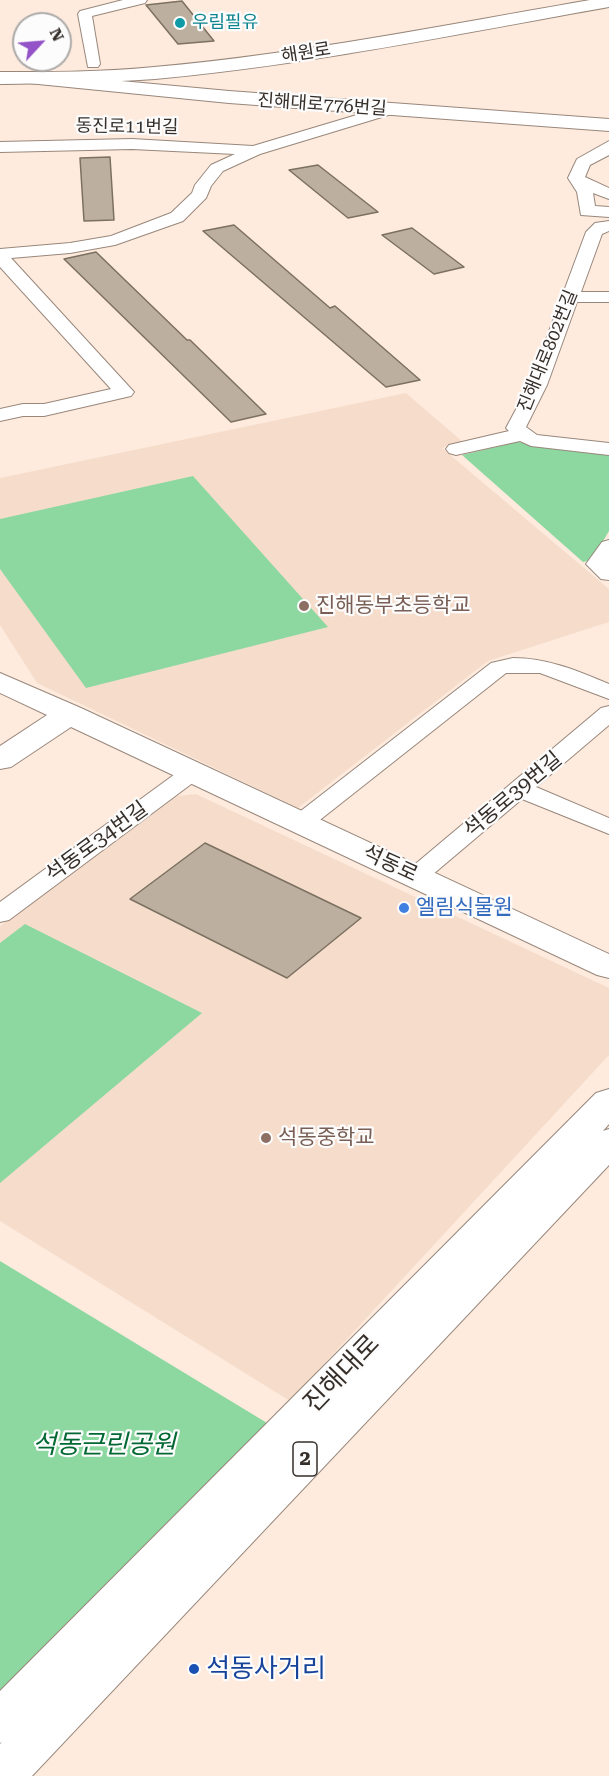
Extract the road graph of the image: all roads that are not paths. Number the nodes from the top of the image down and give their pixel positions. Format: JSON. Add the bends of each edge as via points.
{"nodes":[{"id":1,"x":140,"y":0,"type":"edge"},
{"id":2,"x":580,"y":0,"type":"edge"},
{"id":3,"x":609,"y":2,"type":"edge"},
{"id":4,"x":93,"y":64,"type":"junction"},
{"id":5,"x":0,"y":69,"type":"edge"},
{"id":6,"x":0,"y":78,"type":"edge"},
{"id":7,"x":141,"y":81,"type":"junction"},
{"id":8,"x":390,"y":110,"type":"junction"},
{"id":9,"x":609,"y":125,"type":"edge"},
{"id":10,"x":609,"y":146,"type":"edge"},
{"id":11,"x":0,"y":147,"type":"edge"},
{"id":12,"x":254,"y":151,"type":"junction"},
{"id":13,"x":578,"y":180,"type":"junction"},
{"id":14,"x":609,"y":194,"type":"edge"},
{"id":15,"x":609,"y":212,"type":"edge"},
{"id":16,"x":609,"y":226,"type":"edge"},
{"id":17,"x":0,"y":255,"type":"edge"},
{"id":18,"x":570,"y":297,"type":"junction"},
{"id":19,"x":609,"y":297,"type":"edge"},
{"id":20,"x":0,"y":415,"type":"edge"},
{"id":21,"x":524,"y":434,"type":"junction"},
{"id":22,"x":609,"y":449,"type":"edge"},
{"id":23,"x":456,"y":450,"type":"dead end"},
{"id":24,"x":0,"y":682,"type":"edge"},
{"id":25,"x":609,"y":692,"type":"edge"},
{"id":26,"x":609,"y":713,"type":"edge"},
{"id":27,"x":69,"y":714,"type":"junction"},
{"id":28,"x":0,"y":760,"type":"edge"},
{"id":29,"x":194,"y":771,"type":"junction"},
{"id":30,"x":520,"y":789,"type":"junction"},
{"id":31,"x":302,"y":822,"type":"junction"},
{"id":32,"x":609,"y":827,"type":"edge"},
{"id":33,"x":416,"y":876,"type":"junction"},
{"id":34,"x":0,"y":914,"type":"edge"},
{"id":35,"x":609,"y":967,"type":"edge"},
{"id":36,"x":609,"y":1102,"type":"edge"},
{"id":37,"x":609,"y":1142,"type":"edge"},
{"id":38,"x":0,"y":1722,"type":"edge"},
{"id":39,"x":1,"y":1776,"type":"edge"}],
"edges":[{"from":1,"to":4,"type":"street","via":[[85,14]]},
{"from":2,"to":4,"type":"main road","via":[[308,44]]},
{"from":3,"to":7,"type":"main road","name":"해원로"},
{"from":4,"to":5,"type":"main road"},
{"from":6,"to":7,"type":"main road","name":"진해대로776번길"},
{"from":7,"to":8,"type":"main road","name":"진해대로776번길"},
{"from":8,"to":9,"type":"main road","name":"진해대로776번길"},
{"from":8,"to":12,"type":"street"},
{"from":10,"to":13,"type":"street","via":[[583,162]]},
{"from":11,"to":12,"type":"street","name":"동진로11번길","via":[[132,144]]},
{"from":12,"to":17,"type":"street","via":[[217,168],[200,195],[177,217],[115,240]]},
{"from":13,"to":14,"type":"street"},
{"from":13,"to":15,"type":"street","via":[[585,192],[587,211]]},
{"from":16,"to":18,"type":"street","name":"진해대로802번길","via":[[594,232]]},
{"from":17,"to":20,"type":"street","via":[[124,392],[44,410]]},
{"from":18,"to":19,"type":"street"},
{"from":18,"to":21,"type":"street","name":"진해대로802번길","via":[[538,386],[516,428]]},
{"from":21,"to":22,"type":"street","name":"진해대로802번길","via":[[531,440]]},
{"from":21,"to":23,"type":"street"},
{"from":24,"to":27,"type":"main road","name":"석동로"},
{"from":25,"to":31,"type":"street","via":[[541,665],[499,668]]},
{"from":26,"to":30,"type":"street","name":"석동로39번길"},
{"from":27,"to":28,"type":"main road"},
{"from":27,"to":29,"type":"main road","name":"석동로"},
{"from":29,"to":31,"type":"main road","name":"석동로"},
{"from":29,"to":34,"type":"street","name":"석동로34번길"},
{"from":30,"to":32,"type":"street"},
{"from":30,"to":33,"type":"street","name":"석동로39번길"},
{"from":31,"to":33,"type":"main road","name":"석동로"},
{"from":33,"to":35,"type":"main road","name":"석동로"},
{"from":36,"to":38,"type":"main road","name":"진해대로","number":"2"},
{"from":37,"to":39,"type":"main road","number":"2"}]}
